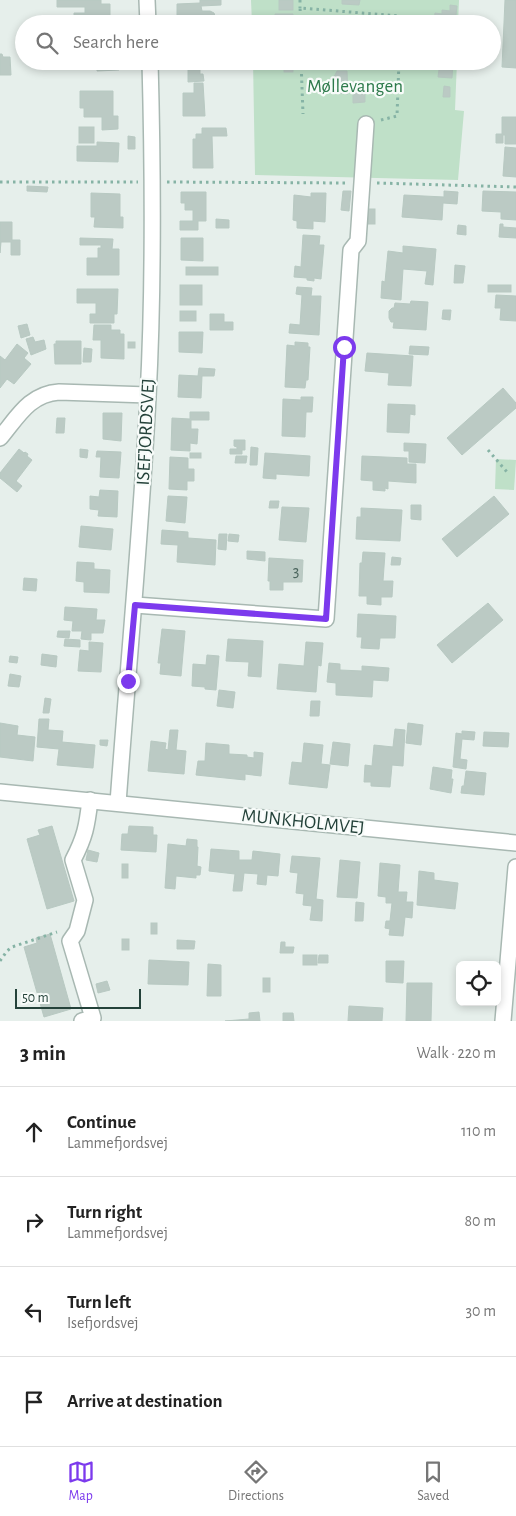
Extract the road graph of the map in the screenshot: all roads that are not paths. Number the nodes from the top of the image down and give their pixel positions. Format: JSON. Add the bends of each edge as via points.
{"nodes":[{"id":1,"x":147,"y":0,"type":"edge"},
{"id":2,"x":148,"y":15,"type":"edge"},
{"id":3,"x":150,"y":70,"type":"edge"},
{"id":4,"x":366,"y":124,"type":"road end"},
{"id":5,"x":148,"y":395,"type":"junction"},
{"id":6,"x":0,"y":438,"type":"edge"},
{"id":7,"x":135,"y":605,"type":"junction"},
{"id":8,"x":0,"y":792,"type":"edge"},
{"id":9,"x":90,"y":800,"type":"junction"},
{"id":10,"x":118,"y":803,"type":"junction"},
{"id":11,"x":516,"y":843,"type":"edge"},
{"id":12,"x":516,"y":867,"type":"edge"},
{"id":13,"x":82,"y":1021,"type":"edge"},
{"id":14,"x":503,"y":1021,"type":"edge"}],
"edges":[{"from":1,"to":2,"type":"street"},
{"from":3,"to":5,"type":"street","name":"ISEFJORDSVEJ","via":[[153,182]]},
{"from":4,"to":7,"type":"street","via":[[358,241],[351,250],[326,619]]},
{"from":5,"to":6,"type":"street","via":[[59,392],[44,395],[30,402]]},
{"from":5,"to":7,"type":"street","name":"ISEFJORDSVEJ"},
{"from":7,"to":10,"type":"street","name":"ISEFJORDSVEJ"},
{"from":8,"to":9,"type":"street","name":"MUNKHOLMVEJ"},
{"from":9,"to":10,"type":"street","name":"MUNKHOLMVEJ"},
{"from":9,"to":13,"type":"street","via":[[83,840],[73,860],[85,900],[77,931],[70,941],[93,1018]]},
{"from":10,"to":11,"type":"street","name":"MUNKHOLMVEJ"},
{"from":12,"to":14,"type":"street"}]}
